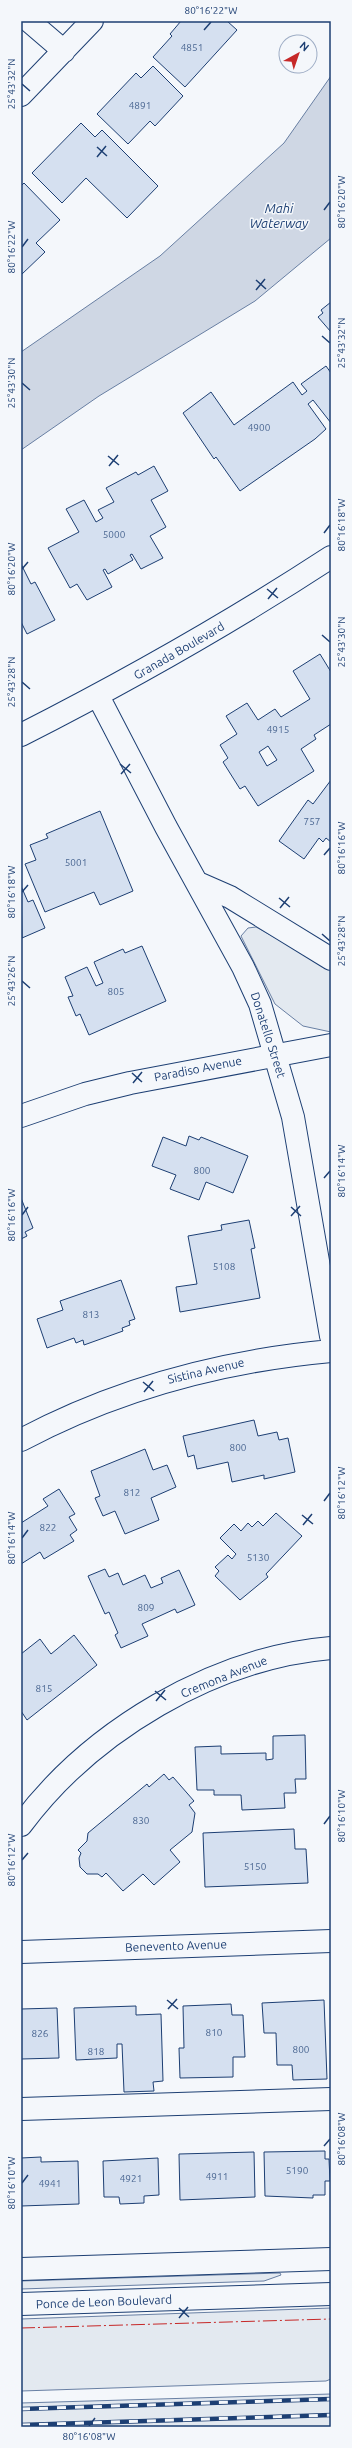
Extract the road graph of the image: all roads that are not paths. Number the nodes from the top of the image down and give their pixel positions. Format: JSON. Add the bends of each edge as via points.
{"nodes":[{"id":1,"x":29,"y":21,"type":"edge"},
{"id":2,"x":92,"y":21,"type":"edge"},
{"id":3,"x":64,"y":51,"type":"junction"},
{"id":4,"x":21,"y":96,"type":"edge"},
{"id":5,"x":331,"y":557,"type":"edge"},
{"id":6,"x":98,"y":696,"type":"junction"},
{"id":7,"x":21,"y":735,"type":"edge"},
{"id":8,"x":198,"y":882,"type":"junction"},
{"id":9,"x":331,"y":959,"type":"edge"},
{"id":10,"x":331,"y":1045,"type":"edge"},
{"id":11,"x":276,"y":1054,"type":"junction"},
{"id":12,"x":21,"y":1116,"type":"edge"},
{"id":13,"x":331,"y":1336,"type":"edge"},
{"id":14,"x":331,"y":1352,"type":"edge"},
{"id":15,"x":21,"y":1440,"type":"edge"},
{"id":16,"x":331,"y":1648,"type":"edge"},
{"id":17,"x":21,"y":1826,"type":"edge"},
{"id":18,"x":331,"y":1940,"type":"edge"},
{"id":19,"x":21,"y":1952,"type":"edge"},
{"id":20,"x":331,"y":2099,"type":"edge"},
{"id":21,"x":21,"y":2109,"type":"edge"},
{"id":22,"x":331,"y":2259,"type":"edge"},
{"id":23,"x":21,"y":2269,"type":"edge"},
{"id":24,"x":331,"y":2294,"type":"edge"},
{"id":25,"x":21,"y":2304,"type":"edge"}],
"edges":[{"from":1,"to":3,"type":"street"},
{"from":2,"to":3,"type":"street"},
{"from":3,"to":4,"type":"street"},
{"from":5,"to":6,"type":"street","name":"Granada Boulevard","via":[[252,609]]},
{"from":6,"to":7,"type":"street","name":"Granada Boulevard"},
{"from":6,"to":8,"type":"street","name":"Donatello Street"},
{"from":8,"to":9,"type":"street","via":[[230,897]]},
{"from":8,"to":11,"type":"street","name":"Donatello Street","via":[[252,985]]},
{"from":10,"to":11,"type":"street","name":"Paradiso Avenue"},
{"from":11,"to":12,"type":"street","name":"Paradiso Avenue","via":[[130,1083],[85,1094]]},
{"from":11,"to":13,"type":"street","name":"Donatello Street","via":[[293,1117]]},
{"from":14,"to":15,"type":"street","name":"Sistina Avenue","via":[[294,1354],[195,1372],[150,1385]]},
{"from":16,"to":17,"type":"street","name":"Cremona Avenue","via":[[297,1652],[229,1673],[170,1699],[133,1720],[64,1776]]},
{"from":18,"to":19,"type":"street","name":"Benevento Avenue"},
{"from":20,"to":21,"type":"street"},
{"from":22,"to":23,"type":"street"},
{"from":24,"to":25,"type":"street","name":"Ponce de Leon Boulevard"}]}
